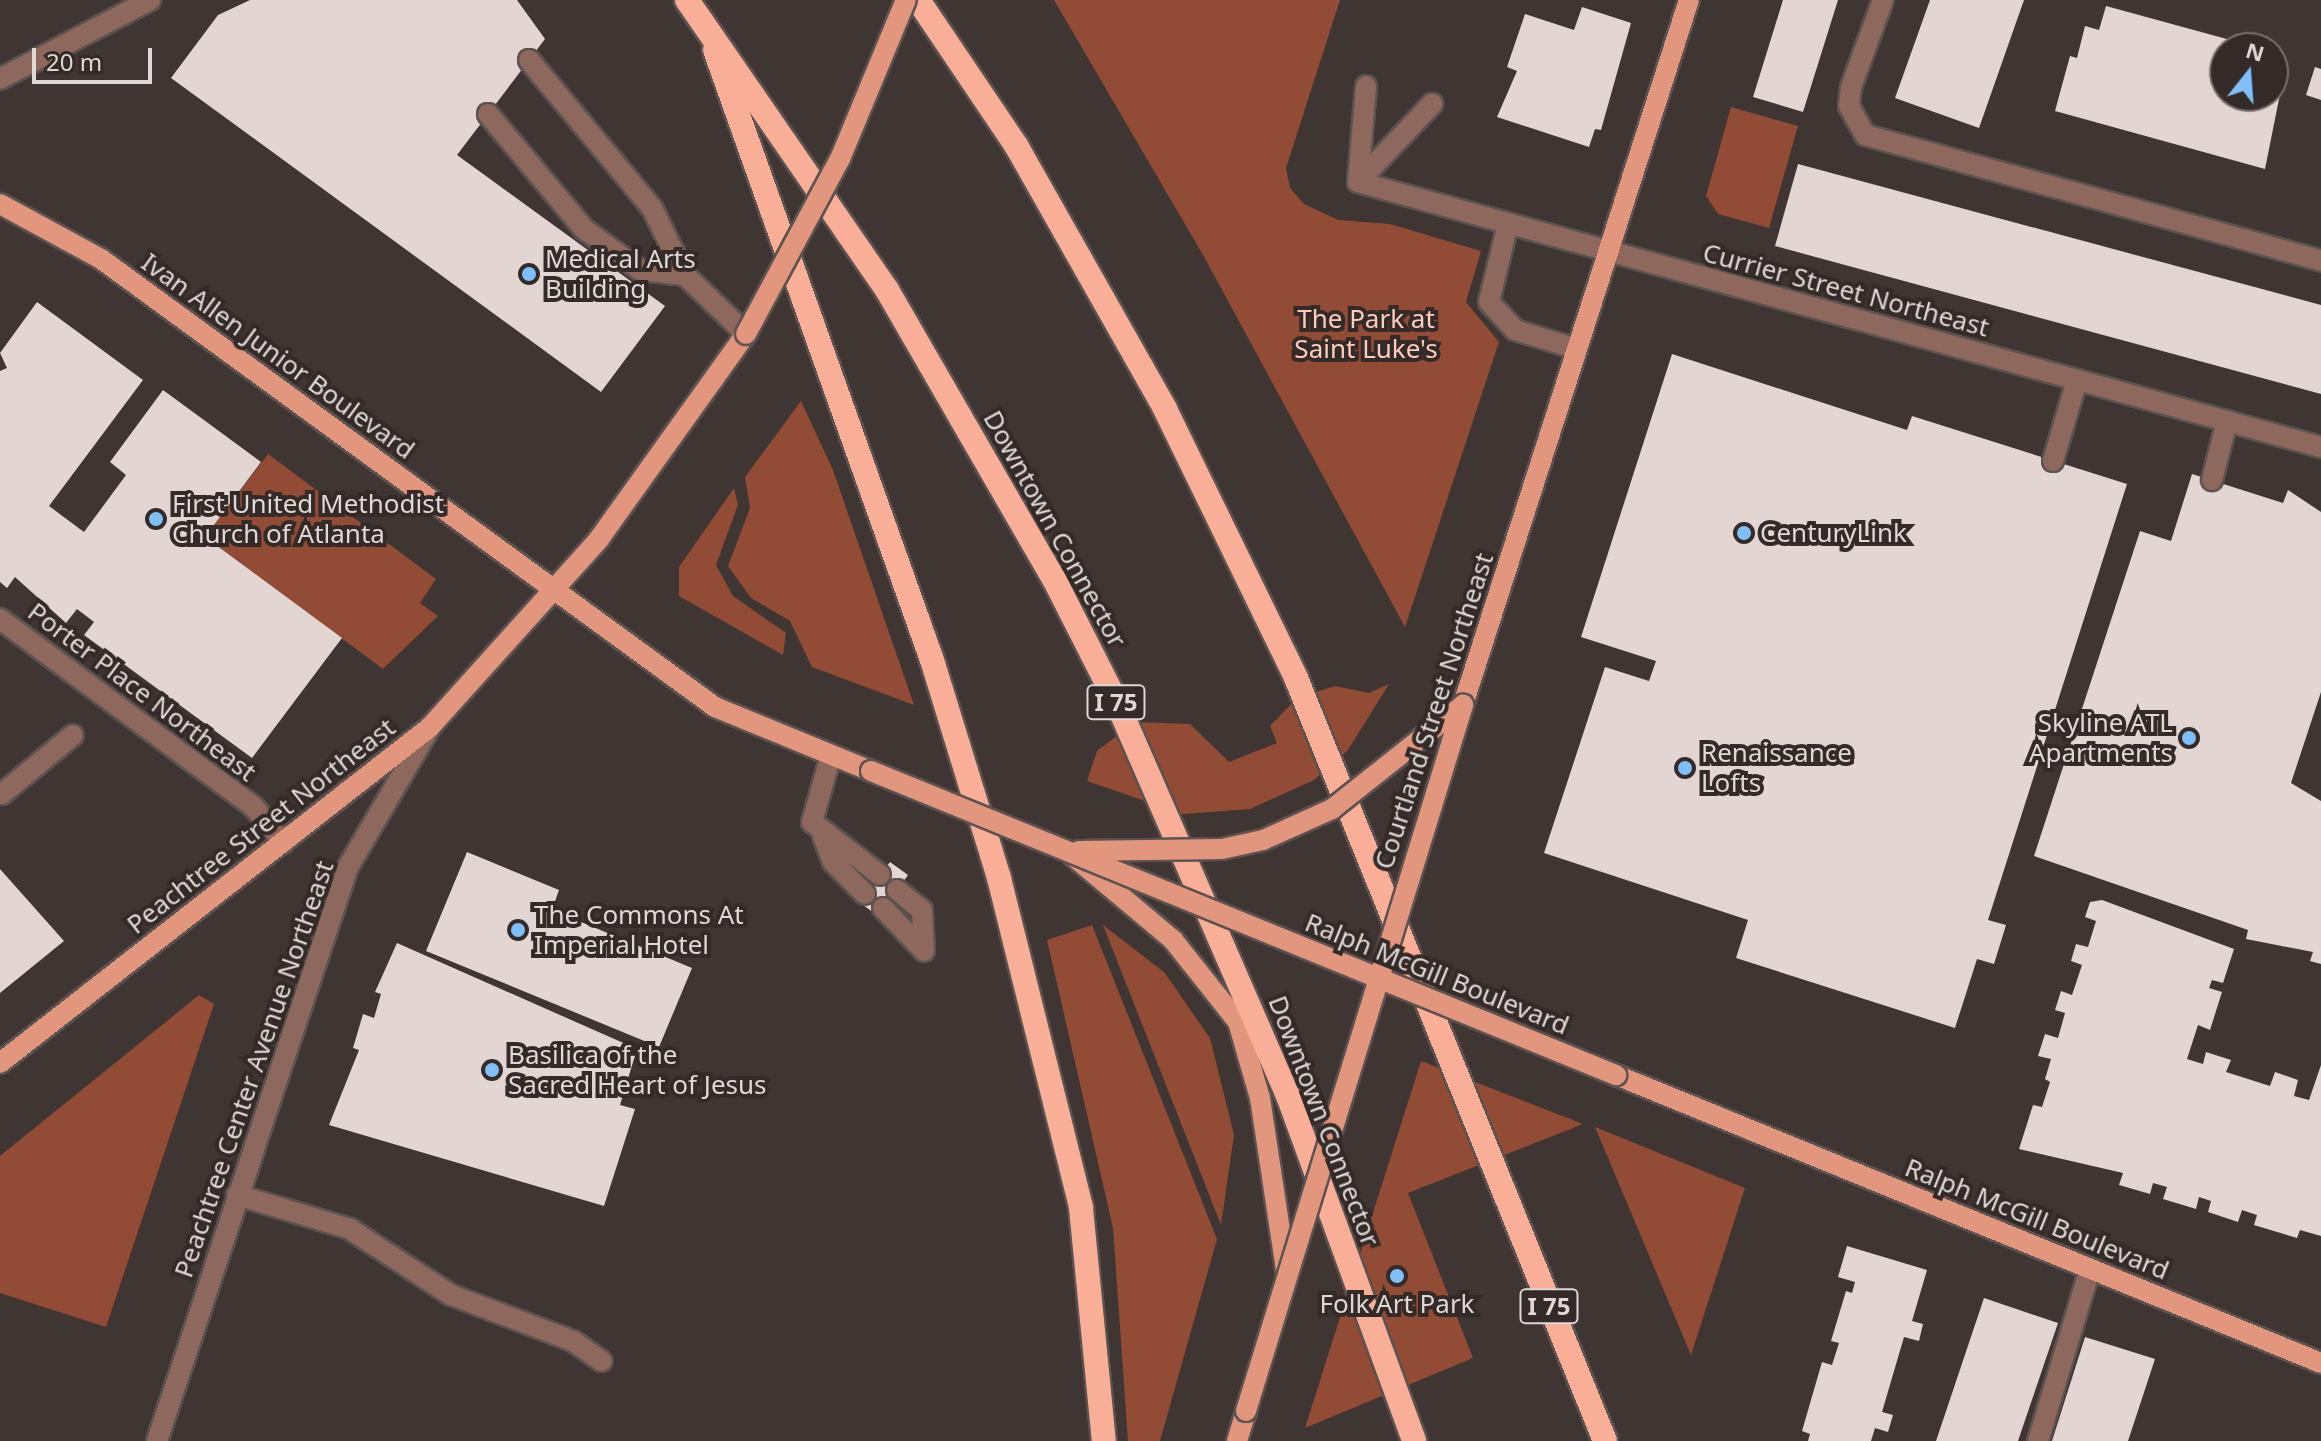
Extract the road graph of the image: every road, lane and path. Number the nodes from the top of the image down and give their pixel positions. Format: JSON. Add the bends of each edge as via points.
{"nodes":[{"id":1,"x":150,"y":0,"type":"edge"},
{"id":2,"x":687,"y":0,"type":"edge"},
{"id":3,"x":1689,"y":0,"type":"edge"},
{"id":4,"x":1883,"y":0,"type":"edge"},
{"id":5,"x":916,"y":1,"type":"edge"},
{"id":6,"x":704,"y":21,"type":"junction"},
{"id":7,"x":30,"y":58,"type":"junction"},
{"id":8,"x":529,"y":60,"type":"dead end"},
{"id":9,"x":0,"y":63,"type":"edge"},
{"id":10,"x":0,"y":79,"type":"edge"},
{"id":11,"x":1366,"y":86,"type":"dead end"},
{"id":12,"x":1432,"y":104,"type":"dead end"},
{"id":13,"x":488,"y":114,"type":"dead end"},
{"id":14,"x":1358,"y":182,"type":"junction"},
{"id":15,"x":0,"y":204,"type":"edge"},
{"id":16,"x":1508,"y":224,"type":"junction"},
{"id":17,"x":1608,"y":251,"type":"junction"},
{"id":18,"x":2321,"y":261,"type":"edge"},
{"id":19,"x":685,"y":275,"type":"junction"},
{"id":20,"x":746,"y":334,"type":"junction"},
{"id":21,"x":1577,"y":349,"type":"junction"},
{"id":22,"x":2077,"y":380,"type":"junction"},
{"id":23,"x":2227,"y":421,"type":"junction"},
{"id":24,"x":2321,"y":447,"type":"edge"},
{"id":25,"x":2053,"y":461,"type":"dead end"},
{"id":26,"x":2212,"y":480,"type":"dead end"},
{"id":27,"x":555,"y":593,"type":"junction"},
{"id":28,"x":0,"y":619,"type":"edge"},
{"id":29,"x":1463,"y":705,"type":"junction"},
{"id":30,"x":430,"y":727,"type":"junction"},
{"id":31,"x":73,"y":735,"type":"dead end"},
{"id":32,"x":831,"y":755,"type":"junction"},
{"id":33,"x":2,"y":794,"type":"dead end"},
{"id":34,"x":823,"y":836,"type":"junction"},
{"id":35,"x":284,"y":843,"type":"junction"},
{"id":36,"x":1067,"y":851,"type":"junction"},
{"id":37,"x":880,"y":875,"type":"dead end"},
{"id":38,"x":897,"y":890,"type":"dead end"},
{"id":39,"x":865,"y":894,"type":"dead end"},
{"id":40,"x":883,"y":908,"type":"dead end"},
{"id":41,"x":1376,"y":978,"type":"junction"},
{"id":42,"x":0,"y":1063,"type":"edge"},
{"id":43,"x":237,"y":1195,"type":"junction"},
{"id":44,"x":1286,"y":1269,"type":"junction"},
{"id":45,"x":2090,"y":1269,"type":"junction"},
{"id":46,"x":602,"y":1361,"type":"dead end"},
{"id":47,"x":2321,"y":1363,"type":"edge"},
{"id":48,"x":157,"y":1441,"type":"edge"},
{"id":49,"x":1104,"y":1441,"type":"edge"},
{"id":50,"x":1237,"y":1441,"type":"edge"},
{"id":51,"x":1414,"y":1441,"type":"edge"},
{"id":52,"x":1605,"y":1441,"type":"edge"},
{"id":53,"x":2038,"y":1441,"type":"edge"}],
"edges":[{"from":1,"to":7,"type":"street"},
{"from":2,"to":6,"type":"highway","name":"Downtown Connector","number":"I 75"},
{"from":3,"to":17,"type":"main road","name":"Courtland Street Northeast"},
{"from":4,"to":18,"type":"street","via":[[1851,87],[1849,106],[1865,135]]},
{"from":5,"to":20,"type":"main road","name":"Peachtree Street Northeast","bridge":true,"via":[[840,159]]},
{"from":5,"to":52,"type":"highway","number":"I 75","via":[[1017,147],[1165,409],[1296,678]]},
{"from":6,"to":49,"type":"highway","via":[[932,660],[999,878],[1081,1208]]},
{"from":6,"to":51,"type":"highway","name":"Downtown Connector","number":"I 75","via":[[887,290],[1111,691],[1288,1096]]},
{"from":7,"to":9,"type":"street"},
{"from":7,"to":10,"type":"street"},
{"from":8,"to":19,"type":"street","via":[[652,208]]},
{"from":11,"to":14,"type":"street"},
{"from":12,"to":14,"type":"street"},
{"from":13,"to":19,"type":"street","via":[[584,229],[640,270]]},
{"from":14,"to":16,"type":"street","name":"Currier Street Northeast"},
{"from":15,"to":27,"type":"main road","name":"Ivan Allen Junior Boulevard","via":[[101,259]]},
{"from":16,"to":17,"type":"street","name":"Currier Street Northeast"},
{"from":16,"to":21,"type":"street","via":[[1489,302],[1515,330]]},
{"from":17,"to":21,"type":"main road","name":"Courtland Street Northeast"},
{"from":17,"to":22,"type":"street","name":"Currier Street Northeast"},
{"from":19,"to":20,"type":"street"},
{"from":20,"to":27,"type":"main road","name":"Peachtree Street Northeast"},
{"from":21,"to":29,"type":"main road","name":"Courtland Street Northeast"},
{"from":22,"to":23,"type":"street","name":"Currier Street Northeast"},
{"from":22,"to":25,"type":"street"},
{"from":23,"to":24,"type":"street","name":"Currier Street Northeast"},
{"from":23,"to":26,"type":"street"},
{"from":27,"to":30,"type":"main road","name":"Peachtree Street Northeast"},
{"from":27,"to":32,"type":"main road","name":"Ralph McGill Boulevard","via":[[715,707]]},
{"from":28,"to":35,"type":"street","name":"Porter Place Northeast","via":[[253,806]]},
{"from":29,"to":36,"type":"main road","bridge":true,"via":[[1332,809],[1263,840],[1222,849]]},
{"from":29,"to":41,"type":"main road","name":"Courtland Street Northeast","bridge":true},
{"from":30,"to":35,"type":"main road","name":"Peachtree Street Northeast"},
{"from":30,"to":43,"type":"street","name":"Peachtree Center Avenue Northeast","via":[[348,867]]},
{"from":31,"to":33,"type":"street"},
{"from":32,"to":34,"type":"street","via":[[811,813]]},
{"from":32,"to":36,"type":"main road","name":"Ralph McGill Boulevard","bridge":true},
{"from":34,"to":37,"type":"street"},
{"from":34,"to":39,"type":"street","via":[[833,862]]},
{"from":35,"to":42,"type":"main road","name":"Peachtree Street Northeast"},
{"from":36,"to":41,"type":"main road","name":"Ralph McGill Boulevard","bridge":true},
{"from":36,"to":44,"type":"main road","bridge":true,"via":[[1173,940],[1238,1022],[1260,1098]]},
{"from":38,"to":40,"type":"street","via":[[922,910],[924,951]]},
{"from":41,"to":44,"type":"main road","name":"Courtland Street Northeast","bridge":true},
{"from":41,"to":45,"type":"main road","name":"Ralph McGill Boulevard","bridge":true},
{"from":43,"to":46,"type":"street","via":[[350,1229],[451,1295],[573,1341]]},
{"from":43,"to":48,"type":"street","name":"Peachtree Center Avenue Northeast"},
{"from":44,"to":50,"type":"main road","name":"Courtland Street Northeast","bridge":true},
{"from":45,"to":47,"type":"main road","name":"Ralph McGill Boulevard"},
{"from":45,"to":53,"type":"street"}]}
